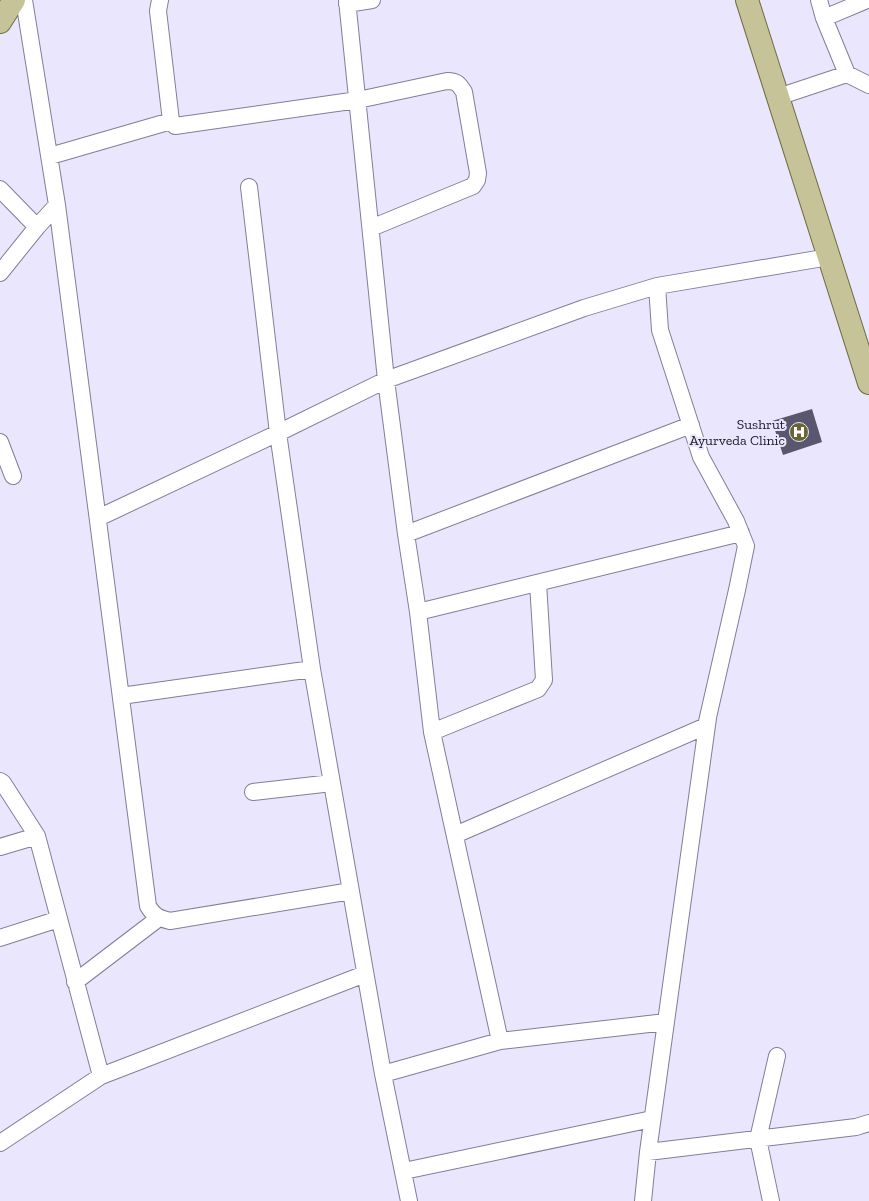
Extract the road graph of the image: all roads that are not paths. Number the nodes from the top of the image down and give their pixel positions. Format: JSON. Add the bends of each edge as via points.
{"nodes":[{"id":1,"x":14,"y":0,"type":"edge"},
{"id":2,"x":24,"y":0,"type":"edge"},
{"id":3,"x":160,"y":0,"type":"edge"},
{"id":4,"x":372,"y":0,"type":"edge"},
{"id":5,"x":748,"y":0,"type":"edge"},
{"id":6,"x":819,"y":0,"type":"edge"},
{"id":7,"x":867,"y":0,"type":"edge"},
{"id":8,"x":347,"y":2,"type":"edge"},
{"id":9,"x":824,"y":18,"type":"junction"},
{"id":10,"x":0,"y":22,"type":"edge"},
{"id":11,"x":847,"y":74,"type":"junction"},
{"id":12,"x":869,"y":85,"type":"edge"},
{"id":13,"x":778,"y":97,"type":"junction"},
{"id":14,"x":358,"y":100,"type":"junction"},
{"id":15,"x":171,"y":121,"type":"junction"},
{"id":16,"x":50,"y":156,"type":"junction"},
{"id":17,"x":249,"y":187,"type":"dead end"},
{"id":18,"x":0,"y":190,"type":"edge"},
{"id":19,"x":57,"y":205,"type":"junction"},
{"id":20,"x":37,"y":227,"type":"junction"},
{"id":21,"x":371,"y":228,"type":"junction"},
{"id":22,"x":828,"y":257,"type":"junction"},
{"id":23,"x":0,"y":273,"type":"edge"},
{"id":24,"x":657,"y":286,"type":"junction"},
{"id":25,"x":386,"y":380,"type":"junction"},
{"id":26,"x":869,"y":383,"type":"edge"},
{"id":27,"x":691,"y":425,"type":"junction"},
{"id":28,"x":278,"y":433,"type":"junction"},
{"id":29,"x":0,"y":442,"type":"edge"},
{"id":30,"x":13,"y":476,"type":"dead end"},
{"id":31,"x":98,"y":518,"type":"junction"},
{"id":32,"x":741,"y":533,"type":"junction"},
{"id":33,"x":406,"y":534,"type":"junction"},
{"id":34,"x":538,"y":583,"type":"junction"},
{"id":35,"x":418,"y":612,"type":"junction"},
{"id":36,"x":312,"y":669,"type":"junction"},
{"id":37,"x":121,"y":696,"type":"junction"},
{"id":38,"x":708,"y":718,"type":"junction"},
{"id":39,"x":432,"y":732,"type":"junction"},
{"id":40,"x":0,"y":781,"type":"edge"},
{"id":41,"x":332,"y":783,"type":"junction"},
{"id":42,"x":253,"y":792,"type":"dead end"},
{"id":43,"x":455,"y":835,"type":"junction"},
{"id":44,"x":37,"y":836,"type":"junction"},
{"id":45,"x":0,"y":846,"type":"edge"},
{"id":46,"x":351,"y":890,"type":"junction"},
{"id":47,"x":159,"y":918,"type":"junction"},
{"id":48,"x":59,"y":919,"type":"junction"},
{"id":49,"x":0,"y":938,"type":"edge"},
{"id":50,"x":365,"y":974,"type":"junction"},
{"id":51,"x":75,"y":982,"type":"junction"},
{"id":52,"x":666,"y":1022,"type":"junction"},
{"id":53,"x":500,"y":1041,"type":"junction"},
{"id":54,"x":777,"y":1056,"type":"dead end"},
{"id":55,"x":382,"y":1074,"type":"junction"},
{"id":56,"x":101,"y":1076,"type":"junction"},
{"id":57,"x":652,"y":1118,"type":"junction"},
{"id":58,"x":869,"y":1123,"type":"edge"},
{"id":59,"x":758,"y":1139,"type":"junction"},
{"id":60,"x":0,"y":1143,"type":"edge"},
{"id":61,"x":648,"y":1152,"type":"junction"},
{"id":62,"x":404,"y":1171,"type":"junction"},
{"id":63,"x":410,"y":1201,"type":"edge"},
{"id":64,"x":643,"y":1201,"type":"edge"},
{"id":65,"x":771,"y":1201,"type":"edge"}],
"edges":[{"from":1,"to":10,"type":"main road"},
{"from":2,"to":16,"type":"street"},
{"from":3,"to":15,"type":"street","via":[[158,11]]},
{"from":4,"to":8,"type":"street"},
{"from":5,"to":13,"type":"main road"},
{"from":6,"to":9,"type":"street"},
{"from":7,"to":9,"type":"street"},
{"from":8,"to":14,"type":"street"},
{"from":9,"to":11,"type":"street"},
{"from":11,"to":12,"type":"street"},
{"from":11,"to":13,"type":"street"},
{"from":13,"to":22,"type":"main road"},
{"from":14,"to":15,"type":"street","via":[[175,126]]},
{"from":14,"to":21,"type":"street"},
{"from":14,"to":21,"type":"street","via":[[454,81],[464,92],[478,173],[473,186]]},
{"from":15,"to":16,"type":"street"},
{"from":16,"to":19,"type":"street"},
{"from":17,"to":28,"type":"street"},
{"from":18,"to":20,"type":"street"},
{"from":19,"to":20,"type":"street"},
{"from":19,"to":31,"type":"street"},
{"from":20,"to":23,"type":"street"},
{"from":21,"to":25,"type":"street"},
{"from":22,"to":24,"type":"street"},
{"from":22,"to":26,"type":"main road"},
{"from":24,"to":25,"type":"street","via":[[584,308]]},
{"from":24,"to":27,"type":"street","via":[[660,330]]},
{"from":25,"to":28,"type":"street"},
{"from":25,"to":33,"type":"street"},
{"from":27,"to":32,"type":"street","via":[[701,457]]},
{"from":27,"to":33,"type":"street"},
{"from":28,"to":31,"type":"street"},
{"from":28,"to":36,"type":"street"},
{"from":29,"to":30,"type":"street"},
{"from":31,"to":37,"type":"street"},
{"from":32,"to":34,"type":"street"},
{"from":32,"to":38,"type":"street","via":[[746,546]]},
{"from":33,"to":35,"type":"street"},
{"from":34,"to":35,"type":"street"},
{"from":34,"to":39,"type":"street","via":[[544,680],[538,689]]},
{"from":35,"to":39,"type":"street"},
{"from":36,"to":37,"type":"street"},
{"from":36,"to":41,"type":"street"},
{"from":37,"to":47,"type":"street","via":[[148,906]]},
{"from":38,"to":43,"type":"street","via":[[706,726]]},
{"from":38,"to":52,"type":"street"},
{"from":39,"to":43,"type":"street"},
{"from":40,"to":44,"type":"street"},
{"from":41,"to":42,"type":"street"},
{"from":41,"to":46,"type":"street"},
{"from":43,"to":53,"type":"street"},
{"from":44,"to":45,"type":"street"},
{"from":44,"to":48,"type":"street"},
{"from":46,"to":47,"type":"street","via":[[170,921]]},
{"from":46,"to":50,"type":"street"},
{"from":47,"to":51,"type":"street"},
{"from":48,"to":49,"type":"street"},
{"from":48,"to":51,"type":"street"},
{"from":50,"to":55,"type":"street"},
{"from":50,"to":56,"type":"street"},
{"from":51,"to":56,"type":"street"},
{"from":52,"to":53,"type":"street"},
{"from":52,"to":57,"type":"street"},
{"from":53,"to":55,"type":"street"},
{"from":54,"to":59,"type":"street"},
{"from":55,"to":62,"type":"street"},
{"from":56,"to":60,"type":"street"},
{"from":57,"to":61,"type":"street"},
{"from":57,"to":62,"type":"street"},
{"from":58,"to":59,"type":"street","via":[[856,1127]]},
{"from":59,"to":61,"type":"street"},
{"from":59,"to":65,"type":"street"},
{"from":61,"to":64,"type":"street"},
{"from":62,"to":63,"type":"street"}]}
